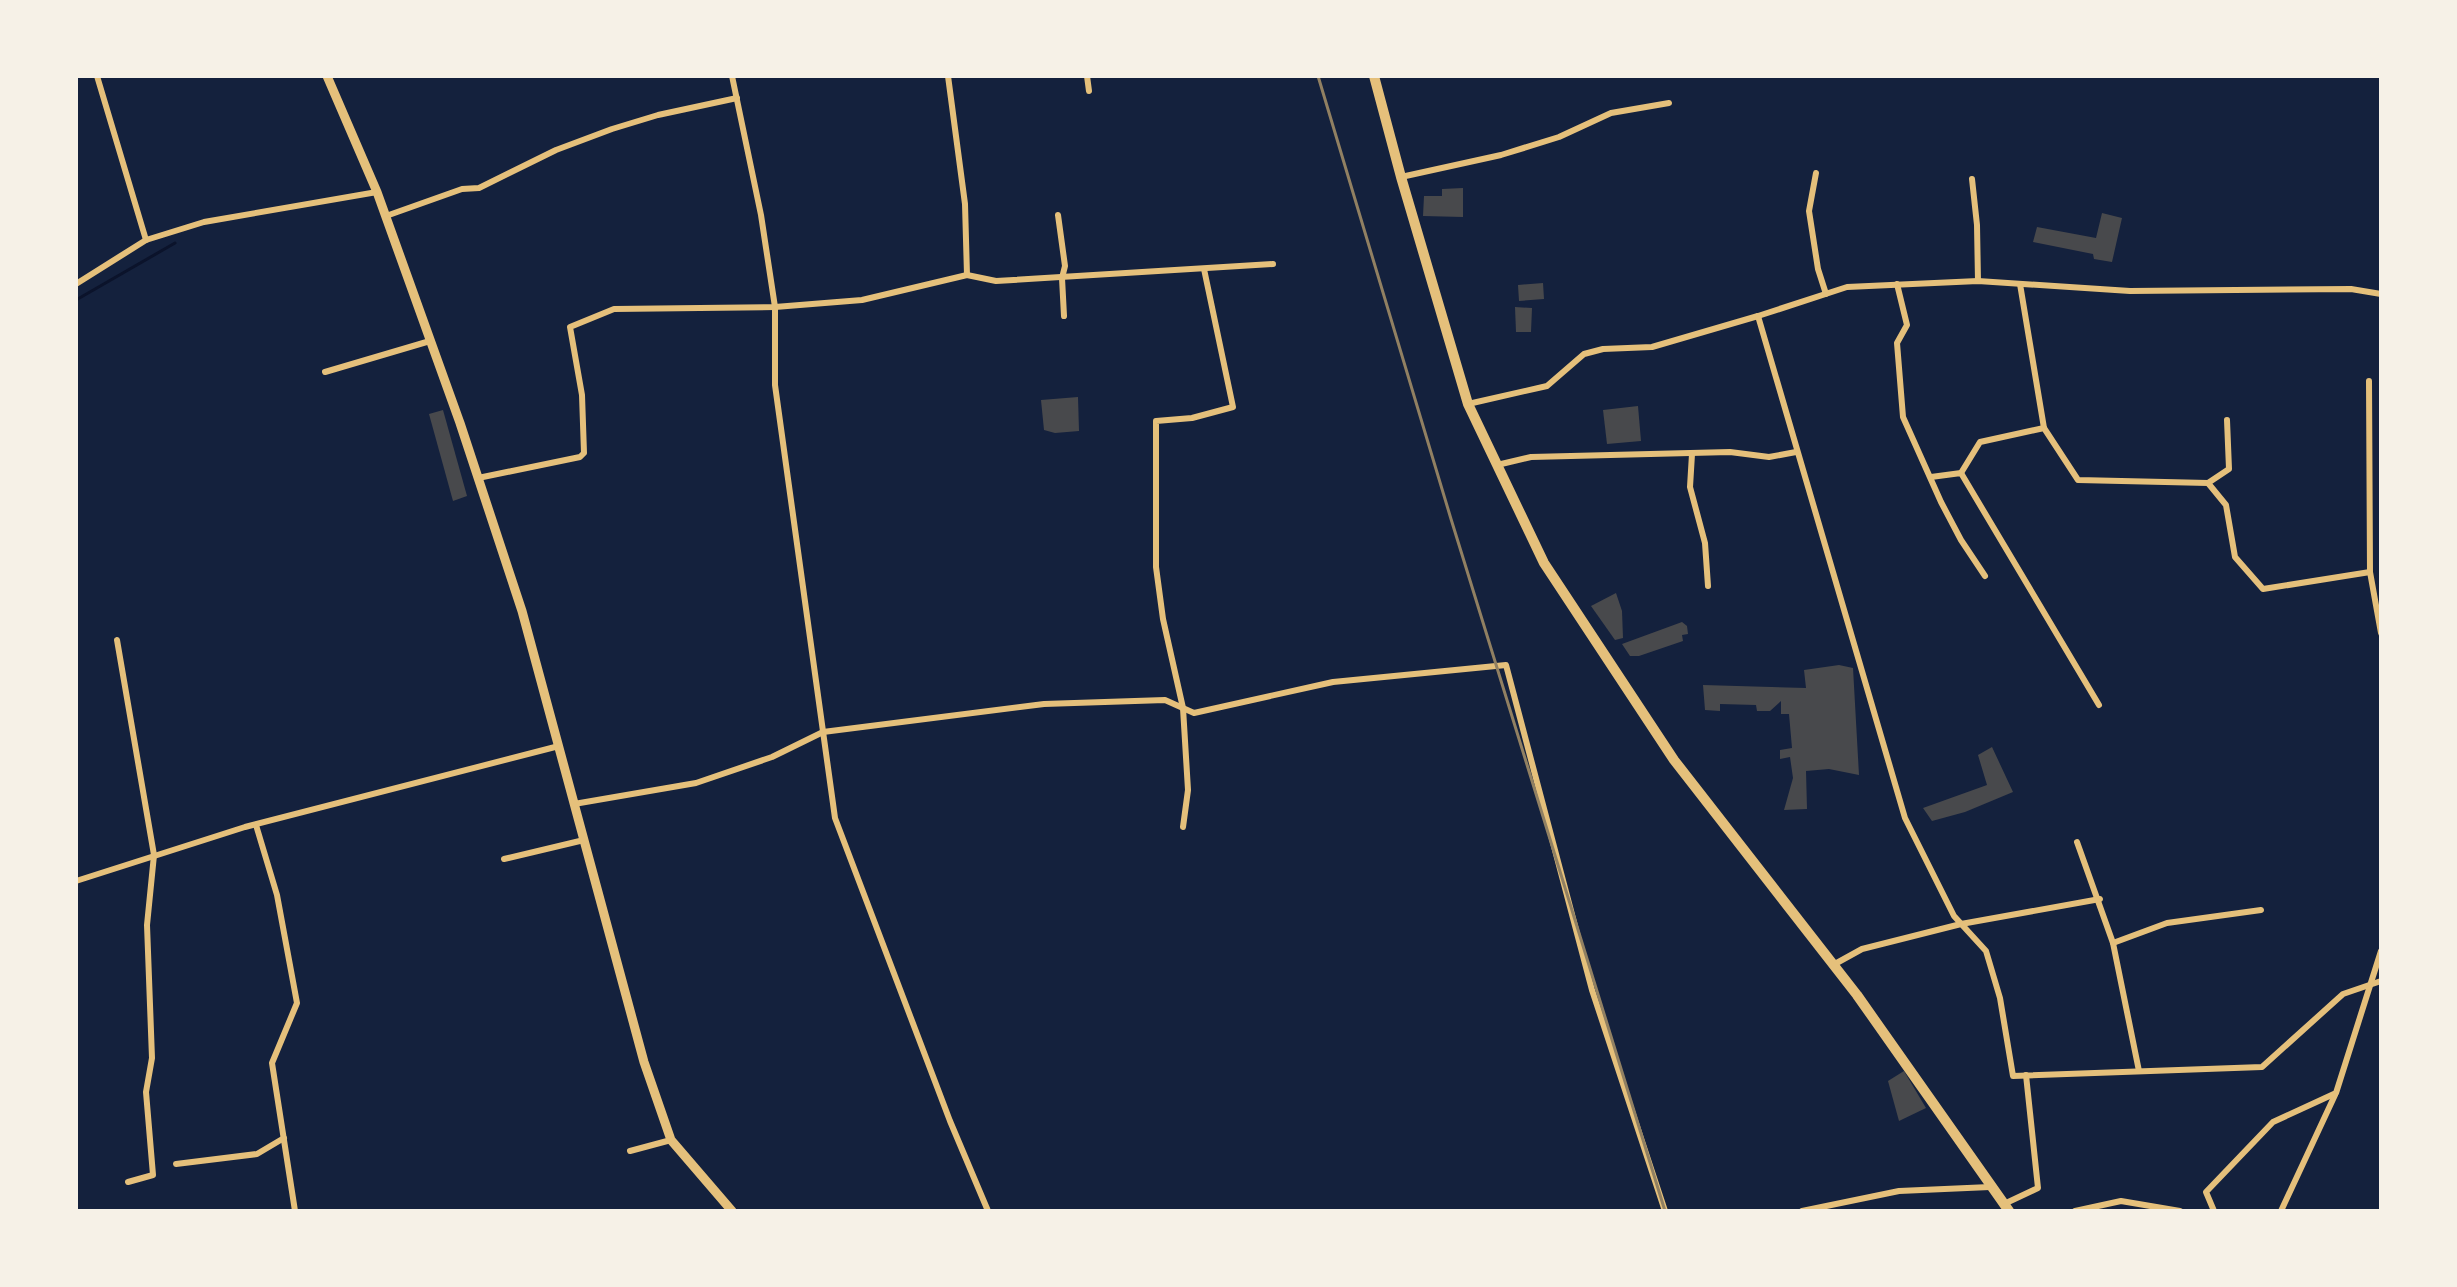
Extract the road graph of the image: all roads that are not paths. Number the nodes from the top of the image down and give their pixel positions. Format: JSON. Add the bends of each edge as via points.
{"nodes":[{"id":1,"x":97,"y":76,"type":"edge"},
{"id":2,"x":327,"y":76,"type":"edge"},
{"id":3,"x":732,"y":76,"type":"edge"},
{"id":4,"x":948,"y":76,"type":"edge"},
{"id":5,"x":1087,"y":76,"type":"edge"},
{"id":6,"x":1374,"y":76,"type":"edge"},
{"id":7,"x":1089,"y":91,"type":"dead end"},
{"id":8,"x":737,"y":98,"type":"junction"},
{"id":9,"x":1669,"y":103,"type":"dead end"},
{"id":10,"x":1816,"y":173,"type":"dead end"},
{"id":11,"x":1401,"y":177,"type":"junction"},
{"id":12,"x":1972,"y":179,"type":"dead end"},
{"id":13,"x":377,"y":192,"type":"junction"},
{"id":14,"x":1058,"y":215,"type":"dead end"},
{"id":15,"x":386,"y":216,"type":"junction"},
{"id":16,"x":146,"y":240,"type":"junction"},
{"id":17,"x":1273,"y":264,"type":"dead end"},
{"id":18,"x":1204,"y":269,"type":"junction"},
{"id":19,"x":967,"y":275,"type":"junction"},
{"id":20,"x":1062,"y":278,"type":"junction"},
{"id":21,"x":1978,"y":281,"type":"junction"},
{"id":22,"x":76,"y":284,"type":"edge"},
{"id":23,"x":1897,"y":284,"type":"junction"},
{"id":24,"x":2020,"y":284,"type":"junction"},
{"id":25,"x":1826,"y":294,"type":"junction"},
{"id":26,"x":2381,"y":294,"type":"edge"},
{"id":27,"x":775,"y":307,"type":"junction"},
{"id":28,"x":1064,"y":316,"type":"dead end"},
{"id":29,"x":1758,"y":316,"type":"junction"},
{"id":30,"x":430,"y":341,"type":"junction"},
{"id":31,"x":325,"y":372,"type":"dead end"},
{"id":32,"x":2369,"y":381,"type":"dead end"},
{"id":33,"x":1468,"y":404,"type":"junction"},
{"id":34,"x":2227,"y":420,"type":"dead end"},
{"id":35,"x":2044,"y":428,"type":"junction"},
{"id":36,"x":1796,"y":452,"type":"junction"},
{"id":37,"x":1692,"y":454,"type":"junction"},
{"id":38,"x":1497,"y":465,"type":"junction"},
{"id":39,"x":1961,"y":473,"type":"junction"},
{"id":40,"x":1931,"y":477,"type":"junction"},
{"id":41,"x":478,"y":478,"type":"junction"},
{"id":42,"x":2208,"y":483,"type":"junction"},
{"id":43,"x":2370,"y":572,"type":"junction"},
{"id":44,"x":1985,"y":576,"type":"dead end"},
{"id":45,"x":1708,"y":586,"type":"dead end"},
{"id":46,"x":2381,"y":589,"type":"edge"},
{"id":47,"x":2372,"y":591,"type":"junction"},
{"id":48,"x":2381,"y":633,"type":"edge"},
{"id":49,"x":117,"y":640,"type":"dead end"},
{"id":50,"x":2099,"y":705,"type":"dead end"},
{"id":51,"x":1183,"y":708,"type":"junction"},
{"id":52,"x":823,"y":732,"type":"junction"},
{"id":53,"x":559,"y":746,"type":"junction"},
{"id":54,"x":574,"y":804,"type":"junction"},
{"id":55,"x":256,"y":825,"type":"junction"},
{"id":56,"x":1183,"y":827,"type":"dead end"},
{"id":57,"x":584,"y":840,"type":"junction"},
{"id":58,"x":2077,"y":842,"type":"dead end"},
{"id":59,"x":154,"y":855,"type":"junction"},
{"id":60,"x":504,"y":859,"type":"dead end"},
{"id":61,"x":76,"y":881,"type":"edge"},
{"id":62,"x":2100,"y":899,"type":"junction"},
{"id":63,"x":2261,"y":910,"type":"dead end"},
{"id":64,"x":1961,"y":924,"type":"junction"},
{"id":65,"x":2113,"y":943,"type":"junction"},
{"id":66,"x":2381,"y":951,"type":"edge"},
{"id":67,"x":1833,"y":965,"type":"junction"},
{"id":68,"x":2381,"y":981,"type":"edge"},
{"id":69,"x":2370,"y":985,"type":"junction"},
{"id":70,"x":2139,"y":1071,"type":"junction"},
{"id":71,"x":2026,"y":1075,"type":"junction"},
{"id":72,"x":2336,"y":1093,"type":"junction"},
{"id":73,"x":284,"y":1138,"type":"junction"},
{"id":74,"x":671,"y":1140,"type":"junction"},
{"id":75,"x":630,"y":1151,"type":"dead end"},
{"id":76,"x":176,"y":1164,"type":"dead end"},
{"id":77,"x":128,"y":1182,"type":"dead end"},
{"id":78,"x":1990,"y":1187,"type":"junction"},
{"id":79,"x":2006,"y":1208,"type":"edge"},
{"id":80,"x":295,"y":1211,"type":"edge"},
{"id":81,"x":732,"y":1211,"type":"edge"},
{"id":82,"x":988,"y":1211,"type":"edge"},
{"id":83,"x":1665,"y":1211,"type":"edge"},
{"id":84,"x":1802,"y":1211,"type":"edge"},
{"id":85,"x":2075,"y":1211,"type":"edge"},
{"id":86,"x":2180,"y":1211,"type":"edge"},
{"id":87,"x":2214,"y":1211,"type":"edge"},
{"id":88,"x":2281,"y":1211,"type":"edge"}],
"edges":[{"from":1,"to":16,"type":"street"},
{"from":2,"to":13,"type":"main road"},
{"from":3,"to":8,"type":"street"},
{"from":4,"to":19,"type":"street","via":[[965,204]]},
{"from":5,"to":7,"type":"street"},
{"from":6,"to":11,"type":"main road"},
{"from":8,"to":15,"type":"street","via":[[612,129],[479,188]]},
{"from":8,"to":27,"type":"street"},
{"from":9,"to":11,"type":"street","via":[[1611,113],[1559,137]]},
{"from":10,"to":25,"type":"street","via":[[1809,211]]},
{"from":11,"to":33,"type":"main road"},
{"from":12,"to":21,"type":"street"},
{"from":13,"to":15,"type":"main road"},
{"from":13,"to":16,"type":"street","via":[[204,222]]},
{"from":14,"to":20,"type":"street"},
{"from":15,"to":30,"type":"main road"},
{"from":16,"to":22,"type":"street"},
{"from":17,"to":18,"type":"street"},
{"from":18,"to":20,"type":"street"},
{"from":18,"to":51,"type":"street","via":[[1233,407],[1156,421],[1156,567]]},
{"from":19,"to":20,"type":"street","via":[[996,281]]},
{"from":19,"to":27,"type":"street","via":[[862,300]]},
{"from":20,"to":28,"type":"street"},
{"from":21,"to":23,"type":"street"},
{"from":21,"to":24,"type":"street"},
{"from":23,"to":25,"type":"street","via":[[1847,287]]},
{"from":23,"to":40,"type":"street","via":[[1907,325],[1897,343],[1903,417]]},
{"from":24,"to":26,"type":"street","via":[[2130,291],[2351,289]]},
{"from":24,"to":35,"type":"street"},
{"from":25,"to":29,"type":"street"},
{"from":27,"to":41,"type":"street","via":[[614,309],[570,327],[582,395],[584,453]]},
{"from":27,"to":52,"type":"street","via":[[775,385]]},
{"from":29,"to":33,"type":"street","via":[[1652,347],[1584,354],[1547,386]]},
{"from":29,"to":36,"type":"street"},
{"from":30,"to":31,"type":"street"},
{"from":30,"to":41,"type":"main road"},
{"from":32,"to":43,"type":"street"},
{"from":33,"to":38,"type":"main road"},
{"from":34,"to":42,"type":"street","via":[[2229,469]]},
{"from":35,"to":39,"type":"street","via":[[1980,442]]},
{"from":35,"to":42,"type":"street","via":[[2078,480]]},
{"from":36,"to":37,"type":"street","via":[[1769,457]]},
{"from":36,"to":64,"type":"street","via":[[1905,818]]},
{"from":37,"to":38,"type":"street","via":[[1531,457]]},
{"from":37,"to":45,"type":"street","via":[[1690,487],[1705,543]]},
{"from":38,"to":67,"type":"main road","via":[[1544,563],[1674,760]]},
{"from":39,"to":40,"type":"street"},
{"from":39,"to":50,"type":"street"},
{"from":40,"to":44,"type":"street"},
{"from":41,"to":53,"type":"main road"},
{"from":42,"to":43,"type":"street","via":[[2226,505],[2235,557],[2263,589]]},
{"from":43,"to":47,"type":"street"},
{"from":46,"to":47,"type":"street"},
{"from":47,"to":48,"type":"street"},
{"from":49,"to":59,"type":"street"},
{"from":51,"to":52,"type":"street","via":[[1165,700],[1044,704]]},
{"from":51,"to":56,"type":"street","via":[[1188,790]]},
{"from":51,"to":83,"type":"street","via":[[1194,713],[1333,682],[1506,665],[1592,990]]},
{"from":52,"to":54,"type":"street","via":[[772,757],[696,783]]},
{"from":52,"to":82,"type":"street","via":[[835,818]]},
{"from":53,"to":54,"type":"main road"},
{"from":53,"to":55,"type":"street"},
{"from":54,"to":57,"type":"main road"},
{"from":55,"to":59,"type":"street"},
{"from":55,"to":73,"type":"street","via":[[277,895],[297,1003],[272,1063]]},
{"from":57,"to":60,"type":"street"},
{"from":57,"to":74,"type":"main road","via":[[644,1062]]},
{"from":58,"to":62,"type":"street"},
{"from":59,"to":61,"type":"street"},
{"from":59,"to":77,"type":"street","via":[[147,925],[152,1058],[146,1092],[153,1175]]},
{"from":62,"to":64,"type":"street"},
{"from":62,"to":65,"type":"street"},
{"from":63,"to":65,"type":"street","via":[[2167,923]]},
{"from":64,"to":67,"type":"street","via":[[1862,949]]},
{"from":64,"to":71,"type":"street","via":[[1986,951],[2013,1076]]},
{"from":65,"to":70,"type":"street"},
{"from":66,"to":69,"type":"street"},
{"from":67,"to":78,"type":"main road"},
{"from":68,"to":69,"type":"street"},
{"from":69,"to":70,"type":"street","via":[[2343,994],[2262,1067]]},
{"from":69,"to":72,"type":"street"},
{"from":70,"to":71,"type":"street"},
{"from":71,"to":79,"type":"street","via":[[2038,1188]]},
{"from":72,"to":87,"type":"street","via":[[2273,1122],[2206,1192]]},
{"from":72,"to":88,"type":"street"},
{"from":73,"to":76,"type":"street","via":[[257,1154]]},
{"from":73,"to":80,"type":"street"},
{"from":74,"to":75,"type":"street"},
{"from":74,"to":81,"type":"main road"},
{"from":78,"to":79,"type":"main road"},
{"from":78,"to":84,"type":"street","via":[[1899,1191]]},
{"from":85,"to":86,"type":"street","via":[[2121,1201]]}]}
